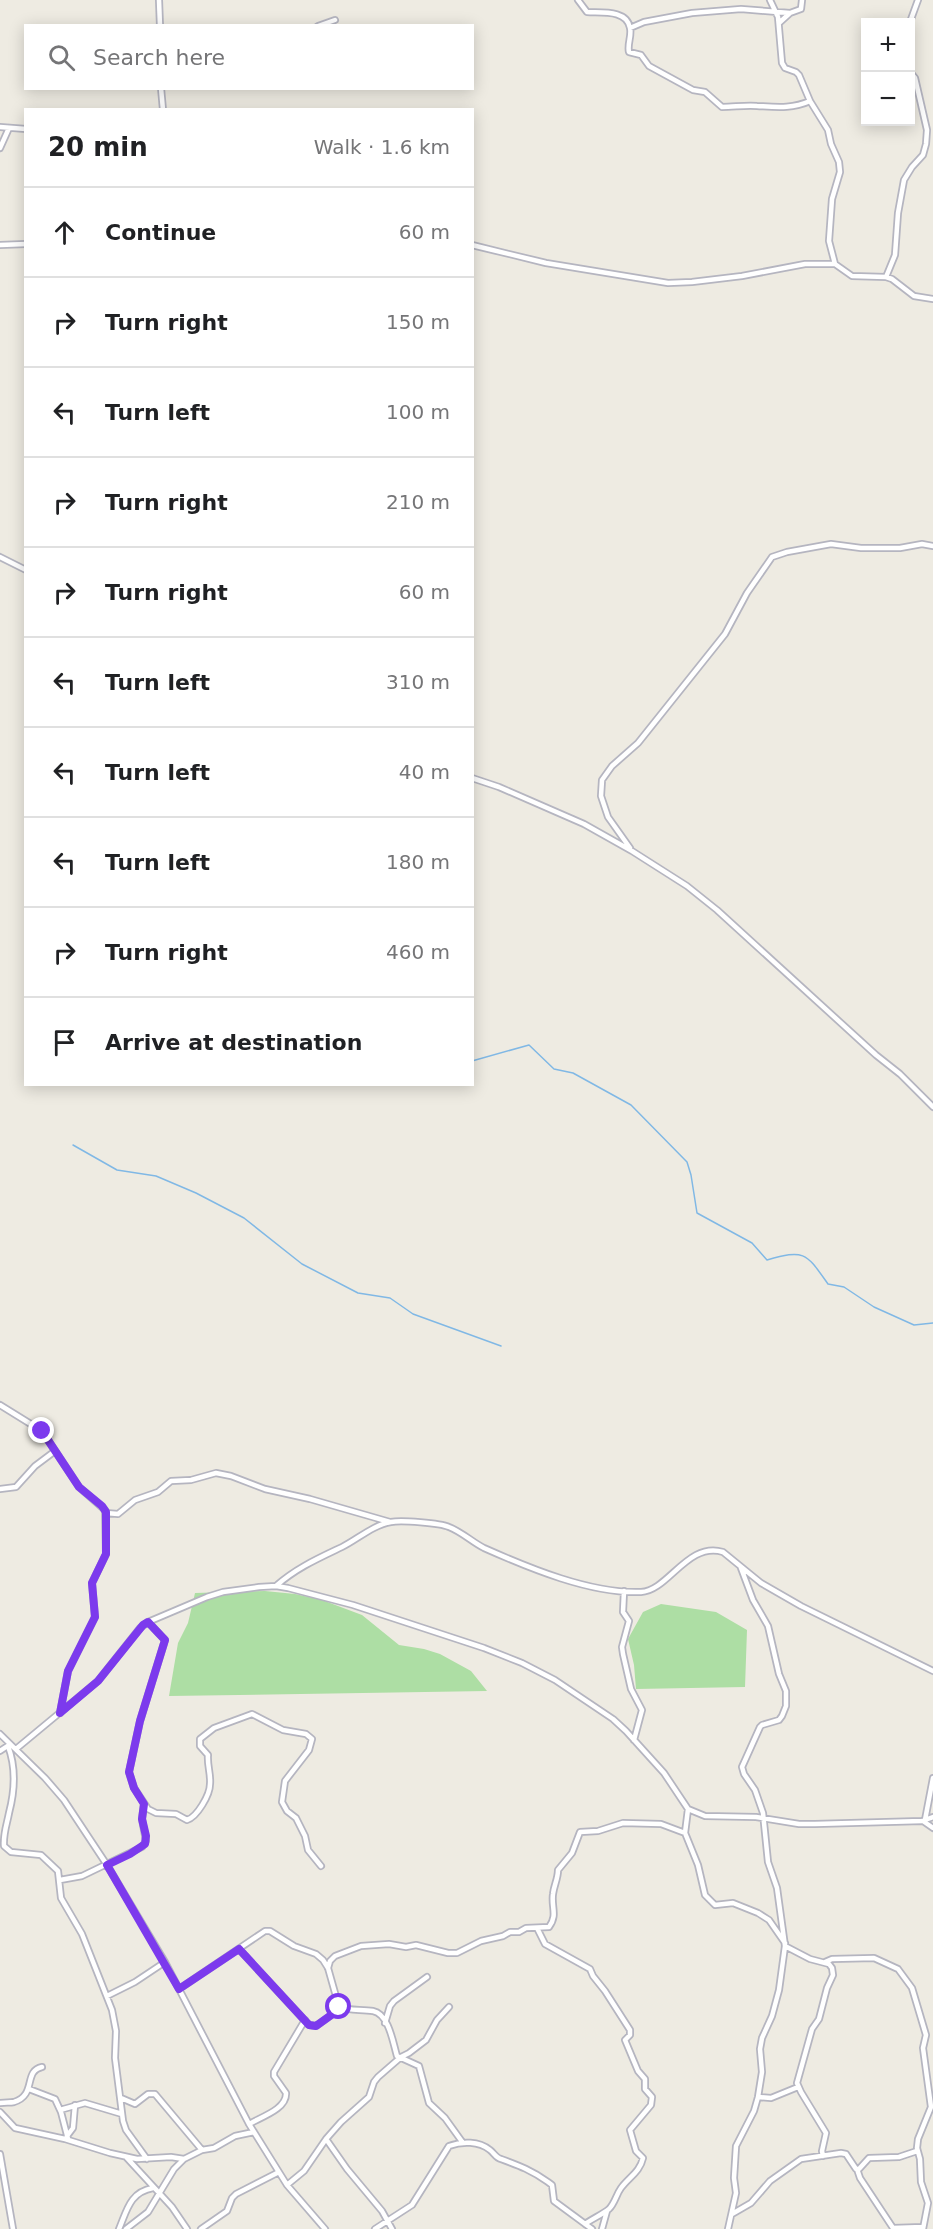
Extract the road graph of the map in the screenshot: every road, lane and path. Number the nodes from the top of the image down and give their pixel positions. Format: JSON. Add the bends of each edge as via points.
{"nodes":[{"id":1,"x":159,"y":0,"type":"edge"},
{"id":2,"x":578,"y":0,"type":"edge"},
{"id":3,"x":770,"y":0,"type":"edge"},
{"id":4,"x":802,"y":0,"type":"edge"},
{"id":5,"x":918,"y":0,"type":"edge"},
{"id":6,"x":777,"y":12,"type":"junction"},
{"id":7,"x":790,"y":13,"type":"junction"},
{"id":8,"x":911,"y":18,"type":"edge"},
{"id":9,"x":335,"y":20,"type":"dead end"},
{"id":10,"x":779,"y":23,"type":"junction"},
{"id":11,"x":160,"y":24,"type":"edge"},
{"id":12,"x":324,"y":24,"type":"edge"},
{"id":13,"x":630,"y":28,"type":"junction"},
{"id":14,"x":915,"y":78,"type":"edge"},
{"id":15,"x":161,"y":90,"type":"edge"},
{"id":16,"x":810,"y":101,"type":"junction"},
{"id":17,"x":163,"y":108,"type":"edge"},
{"id":18,"x":0,"y":127,"type":"edge"},
{"id":19,"x":9,"y":128,"type":"junction"},
{"id":20,"x":24,"y":129,"type":"edge"},
{"id":21,"x":0,"y":148,"type":"edge"},
{"id":22,"x":24,"y":244,"type":"edge"},
{"id":23,"x":0,"y":245,"type":"edge"},
{"id":24,"x":474,"y":245,"type":"edge"},
{"id":25,"x":835,"y":264,"type":"junction"},
{"id":26,"x":886,"y":277,"type":"junction"},
{"id":27,"x":933,"y":299,"type":"edge"},
{"id":28,"x":933,"y":546,"type":"edge"},
{"id":29,"x":0,"y":557,"type":"edge"},
{"id":30,"x":24,"y":569,"type":"edge"},
{"id":31,"x":474,"y":779,"type":"edge"},
{"id":32,"x":632,"y":850,"type":"junction"},
{"id":33,"x":933,"y":1107,"type":"edge"},
{"id":34,"x":0,"y":1405,"type":"edge"},
{"id":35,"x":56,"y":1451,"type":"junction"},
{"id":36,"x":0,"y":1489,"type":"edge"},
{"id":37,"x":106,"y":1512,"type":"junction"},
{"id":38,"x":390,"y":1522,"type":"junction"},
{"id":39,"x":740,"y":1566,"type":"junction"},
{"id":40,"x":276,"y":1586,"type":"junction"},
{"id":41,"x":624,"y":1591,"type":"junction"},
{"id":42,"x":148,"y":1622,"type":"junction"},
{"id":43,"x":933,"y":1671,"type":"edge"},
{"id":44,"x":60,"y":1713,"type":"junction"},
{"id":45,"x":0,"y":1734,"type":"edge"},
{"id":46,"x":634,"y":1740,"type":"junction"},
{"id":47,"x":9,"y":1745,"type":"junction"},
{"id":48,"x":16,"y":1749,"type":"junction"},
{"id":49,"x":0,"y":1751,"type":"edge"},
{"id":50,"x":933,"y":1778,"type":"edge"},
{"id":51,"x":144,"y":1804,"type":"junction"},
{"id":52,"x":148,"y":1809,"type":"junction"},
{"id":53,"x":688,"y":1809,"type":"junction"},
{"id":54,"x":143,"y":1812,"type":"junction"},
{"id":55,"x":933,"y":1817,"type":"edge"},
{"id":56,"x":764,"y":1818,"type":"junction"},
{"id":57,"x":923,"y":1820,"type":"junction"},
{"id":58,"x":933,"y":1828,"type":"edge"},
{"id":59,"x":685,"y":1833,"type":"junction"},
{"id":60,"x":107,"y":1865,"type":"junction"},
{"id":61,"x":321,"y":1866,"type":"dead end"},
{"id":62,"x":60,"y":1880,"type":"junction"},
{"id":63,"x":537,"y":1928,"type":"junction"},
{"id":64,"x":785,"y":1944,"type":"junction"},
{"id":65,"x":239,"y":1949,"type":"junction"},
{"id":66,"x":165,"y":1962,"type":"junction"},
{"id":67,"x":825,"y":1962,"type":"junction"},
{"id":68,"x":328,"y":1968,"type":"junction"},
{"id":69,"x":427,"y":1977,"type":"dead end"},
{"id":70,"x":179,"y":1989,"type":"junction"},
{"id":71,"x":107,"y":1996,"type":"junction"},
{"id":72,"x":449,"y":2007,"type":"dead end"},
{"id":73,"x":341,"y":2008,"type":"junction"},
{"id":74,"x":304,"y":2020,"type":"junction"},
{"id":75,"x":385,"y":2023,"type":"junction"},
{"id":76,"x":399,"y":2058,"type":"junction"},
{"id":77,"x":42,"y":2067,"type":"dead end"},
{"id":78,"x":798,"y":2087,"type":"junction"},
{"id":79,"x":29,"y":2089,"type":"junction"},
{"id":80,"x":758,"y":2097,"type":"junction"},
{"id":81,"x":121,"y":2098,"type":"junction"},
{"id":82,"x":0,"y":2103,"type":"edge"},
{"id":83,"x":75,"y":2104,"type":"junction"},
{"id":84,"x":60,"y":2110,"type":"junction"},
{"id":85,"x":0,"y":2112,"type":"edge"},
{"id":86,"x":122,"y":2114,"type":"junction"},
{"id":87,"x":249,"y":2124,"type":"junction"},
{"id":88,"x":254,"y":2132,"type":"junction"},
{"id":89,"x":455,"y":2132,"type":"junction"},
{"id":90,"x":67,"y":2138,"type":"junction"},
{"id":91,"x":326,"y":2139,"type":"junction"},
{"id":92,"x":463,"y":2143,"type":"junction"},
{"id":93,"x":449,"y":2146,"type":"junction"},
{"id":94,"x":202,"y":2150,"type":"junction"},
{"id":95,"x":917,"y":2151,"type":"junction"},
{"id":96,"x":0,"y":2154,"type":"edge"},
{"id":97,"x":126,"y":2156,"type":"junction"},
{"id":98,"x":823,"y":2156,"type":"junction"},
{"id":99,"x":147,"y":2159,"type":"junction"},
{"id":100,"x":184,"y":2159,"type":"junction"},
{"id":101,"x":857,"y":2169,"type":"junction"},
{"id":102,"x":279,"y":2172,"type":"junction"},
{"id":103,"x":287,"y":2185,"type":"junction"},
{"id":104,"x":153,"y":2188,"type":"junction"},
{"id":105,"x":159,"y":2196,"type":"junction"},
{"id":106,"x":607,"y":2211,"type":"junction"},
{"id":107,"x":126,"y":2214,"type":"junction"},
{"id":108,"x":732,"y":2214,"type":"junction"},
{"id":109,"x":141,"y":2219,"type":"junction"},
{"id":110,"x":387,"y":2221,"type":"junction"},
{"id":111,"x":585,"y":2224,"type":"junction"},
{"id":112,"x":129,"y":2227,"type":"edge"},
{"id":113,"x":139,"y":2227,"type":"dead end"},
{"id":114,"x":923,"y":2228,"type":"edge"},
{"id":115,"x":13,"y":2229,"type":"edge"},
{"id":116,"x":119,"y":2229,"type":"edge"},
{"id":117,"x":187,"y":2229,"type":"edge"},
{"id":118,"x":201,"y":2229,"type":"edge"},
{"id":119,"x":325,"y":2229,"type":"edge"},
{"id":120,"x":375,"y":2229,"type":"edge"},
{"id":121,"x":392,"y":2229,"type":"edge"},
{"id":122,"x":592,"y":2229,"type":"edge"},
{"id":123,"x":602,"y":2229,"type":"edge"},
{"id":124,"x":728,"y":2229,"type":"edge"}],
"edges":[{"from":1,"to":11,"type":"street"},
{"from":2,"to":13,"type":"street","via":[[587,12],[621,16]]},
{"from":3,"to":6,"type":"street"},
{"from":4,"to":7,"type":"street","via":[[801,9]]},
{"from":5,"to":8,"type":"street"},
{"from":6,"to":7,"type":"street"},
{"from":6,"to":10,"type":"street"},
{"from":6,"to":13,"type":"street","via":[[741,9],[692,13]]},
{"from":7,"to":10,"type":"street"},
{"from":9,"to":12,"type":"street"},
{"from":10,"to":16,"type":"street","via":[[782,63],[799,75]]},
{"from":13,"to":16,"type":"street","via":[[629,52],[641,55],[649,66],[693,90],[710,95],[722,107],[778,108]]},
{"from":14,"to":26,"type":"street","via":[[927,137],[923,155],[904,180],[895,255]]},
{"from":15,"to":17,"type":"street"},
{"from":16,"to":25,"type":"street","via":[[828,130],[839,162],[829,241]]},
{"from":18,"to":19,"type":"street"},
{"from":19,"to":20,"type":"street"},
{"from":19,"to":21,"type":"street"},
{"from":22,"to":23,"type":"street"},
{"from":24,"to":25,"type":"street","via":[[546,263],[668,283],[742,276],[805,264]]},
{"from":25,"to":26,"type":"street","via":[[852,276]]},
{"from":26,"to":27,"type":"street","via":[[914,296]]},
{"from":28,"to":32,"type":"street","via":[[861,548],[831,544],[772,557],[725,634],[638,743],[602,780],[601,796],[608,817]]},
{"from":29,"to":30,"type":"street"},
{"from":31,"to":32,"type":"street","via":[[584,824]]},
{"from":32,"to":33,"type":"street","via":[[717,910]]},
{"from":34,"to":35,"type":"street","via":[[35,1425]]},
{"from":35,"to":36,"type":"street","via":[[16,1487]]},
{"from":35,"to":37,"type":"street","via":[[79,1487]]},
{"from":37,"to":38,"type":"street","via":[[118,1514],[171,1481],[216,1473]]},
{"from":37,"to":44,"type":"street","via":[[106,1554],[92,1583],[95,1617],[68,1671]]},
{"from":38,"to":40,"type":"street","via":[[300,1568]]},
{"from":38,"to":41,"type":"street","via":[[445,1526],[549,1575]]},
{"from":39,"to":41,"type":"street","via":[[723,1552],[704,1552],[677,1567],[650,1590]]},
{"from":39,"to":43,"type":"street","via":[[801,1606]]},
{"from":39,"to":56,"type":"street","via":[[768,1626],[787,1700],[782,1716],[762,1725],[742,1764]]},
{"from":40,"to":42,"type":"street","via":[[223,1592]]},
{"from":40,"to":46,"type":"street","via":[[353,1605],[522,1663],[613,1719]]},
{"from":41,"to":46,"type":"street","via":[[623,1612],[629,1621],[623,1654],[642,1710]]},
{"from":42,"to":44,"type":"street","via":[[98,1681]]},
{"from":42,"to":51,"type":"street","via":[[165,1640],[129,1766],[130,1780]]},
{"from":44,"to":48,"type":"street"},
{"from":45,"to":47,"type":"street"},
{"from":46,"to":53,"type":"street","via":[[664,1773]]},
{"from":47,"to":48,"type":"street"},
{"from":47,"to":49,"type":"street"},
{"from":47,"to":62,"type":"street","via":[[14,1773],[5,1848],[41,1855],[55,1866]]},
{"from":48,"to":60,"type":"street","via":[[64,1800]]},
{"from":50,"to":57,"type":"street"},
{"from":51,"to":52,"type":"street"},
{"from":51,"to":54,"type":"street"},
{"from":52,"to":54,"type":"street"},
{"from":52,"to":61,"type":"street","via":[[176,1814],[184,1820],[193,1818],[210,1784],[208,1755],[200,1746],[200,1739],[214,1728],[252,1714],[312,1739],[309,1750],[285,1781],[282,1802],[296,1818],[308,1850]]},
{"from":53,"to":56,"type":"street","via":[[705,1816]]},
{"from":53,"to":59,"type":"street"},
{"from":54,"to":60,"type":"street","via":[[145,1844]]},
{"from":55,"to":57,"type":"street"},
{"from":56,"to":57,"type":"street","via":[[799,1824]]},
{"from":56,"to":64,"type":"street","via":[[768,1862],[777,1888]]},
{"from":57,"to":58,"type":"street"},
{"from":59,"to":63,"type":"street","via":[[662,1824],[623,1822],[598,1831],[580,1832],[572,1853],[558,1870],[552,1895],[552,1924],[546,1929]]},
{"from":59,"to":64,"type":"street","via":[[705,1895],[715,1905],[733,1903],[764,1916]]},
{"from":60,"to":62,"type":"street","via":[[77,1878]]},
{"from":60,"to":66,"type":"street"},
{"from":62,"to":71,"type":"street","via":[[61,1898],[82,1934]]},
{"from":63,"to":68,"type":"street","via":[[510,1932],[456,1953],[416,1945],[361,1946],[335,1956]]},
{"from":63,"to":106,"type":"street","via":[[545,1944],[589,1968],[605,1991],[628,2026],[628,2049],[652,2097],[651,2105],[630,2130],[636,2151],[643,2158],[641,2166]]},
{"from":64,"to":67,"type":"street","via":[[810,1959]]},
{"from":64,"to":80,"type":"street","via":[[779,1990],[760,2049]]},
{"from":65,"to":68,"type":"street","via":[[268,1930],[316,1954]]},
{"from":65,"to":70,"type":"street"},
{"from":65,"to":74,"type":"street"},
{"from":66,"to":70,"type":"street"},
{"from":66,"to":71,"type":"street"},
{"from":67,"to":78,"type":"street","via":[[832,1968],[833,1978],[812,2029]]},
{"from":67,"to":95,"type":"street","via":[[874,1958],[898,1969],[912,1988],[926,2034],[923,2052],[931,2107]]},
{"from":68,"to":73,"type":"street"},
{"from":69,"to":75,"type":"street","via":[[394,2001]]},
{"from":70,"to":87,"type":"street"},
{"from":71,"to":81,"type":"street","via":[[116,2031],[115,2058]]},
{"from":72,"to":76,"type":"street","via":[[426,2040]]},
{"from":73,"to":74,"type":"street","via":[[316,2026]]},
{"from":73,"to":75,"type":"street","via":[[375,2011]]},
{"from":74,"to":87,"type":"street","via":[[274,2072],[286,2093],[284,2102]]},
{"from":75,"to":76,"type":"street"},
{"from":76,"to":89,"type":"street","via":[[419,2066],[429,2103]]},
{"from":76,"to":91,"type":"street","via":[[375,2080],[369,2097]]},
{"from":77,"to":79,"type":"street","via":[[32,2072]]},
{"from":78,"to":80,"type":"street","via":[[771,2098]]},
{"from":78,"to":98,"type":"street","via":[[826,2133]]},
{"from":79,"to":82,"type":"street","via":[[18,2100]]},
{"from":79,"to":84,"type":"street","via":[[55,2099]]},
{"from":80,"to":108,"type":"street","via":[[736,2146]]},
{"from":81,"to":86,"type":"street"},
{"from":81,"to":94,"type":"street","via":[[135,2104],[148,2094],[155,2094]]},
{"from":83,"to":84,"type":"street"},
{"from":83,"to":86,"type":"street","via":[[92,2104]]},
{"from":83,"to":90,"type":"street","via":[[73,2128]]},
{"from":84,"to":90,"type":"street"},
{"from":85,"to":90,"type":"street","via":[[15,2127]]},
{"from":86,"to":99,"type":"street","via":[[126,2130]]},
{"from":87,"to":88,"type":"street"},
{"from":88,"to":94,"type":"street"},
{"from":88,"to":102,"type":"street"},
{"from":89,"to":92,"type":"street"},
{"from":89,"to":93,"type":"street"},
{"from":90,"to":97,"type":"street"},
{"from":91,"to":103,"type":"street","via":[[304,2171]]},
{"from":91,"to":110,"type":"street"},
{"from":92,"to":93,"type":"street"},
{"from":92,"to":111,"type":"street","via":[[487,2148],[498,2158],[514,2162],[548,2181],[554,2201]]},
{"from":93,"to":110,"type":"street","via":[[412,2205]]},
{"from":94,"to":100,"type":"street"},
{"from":95,"to":101,"type":"street","via":[[899,2157],[869,2158]]},
{"from":95,"to":114,"type":"street","via":[[928,2203]]},
{"from":96,"to":115,"type":"street"},
{"from":97,"to":99,"type":"street"},
{"from":97,"to":104,"type":"street"},
{"from":98,"to":101,"type":"street","via":[[846,2154]]},
{"from":98,"to":108,"type":"street","via":[[791,2165],[767,2184],[751,2204]]},
{"from":99,"to":100,"type":"street"},
{"from":100,"to":105,"type":"street"},
{"from":101,"to":114,"type":"street","via":[[893,2228]]},
{"from":102,"to":103,"type":"street"},
{"from":102,"to":118,"type":"street","via":[[236,2194],[227,2211]]},
{"from":103,"to":119,"type":"street"},
{"from":104,"to":105,"type":"street"},
{"from":104,"to":107,"type":"street","via":[[134,2197]]},
{"from":105,"to":109,"type":"street"},
{"from":105,"to":117,"type":"street"},
{"from":106,"to":111,"type":"street"},
{"from":106,"to":123,"type":"street"},
{"from":107,"to":112,"type":"street"},
{"from":107,"to":116,"type":"street"},
{"from":108,"to":124,"type":"street"},
{"from":109,"to":112,"type":"street"},
{"from":109,"to":113,"type":"street"},
{"from":110,"to":120,"type":"street"},
{"from":110,"to":121,"type":"street"},
{"from":111,"to":122,"type":"street"}]}
